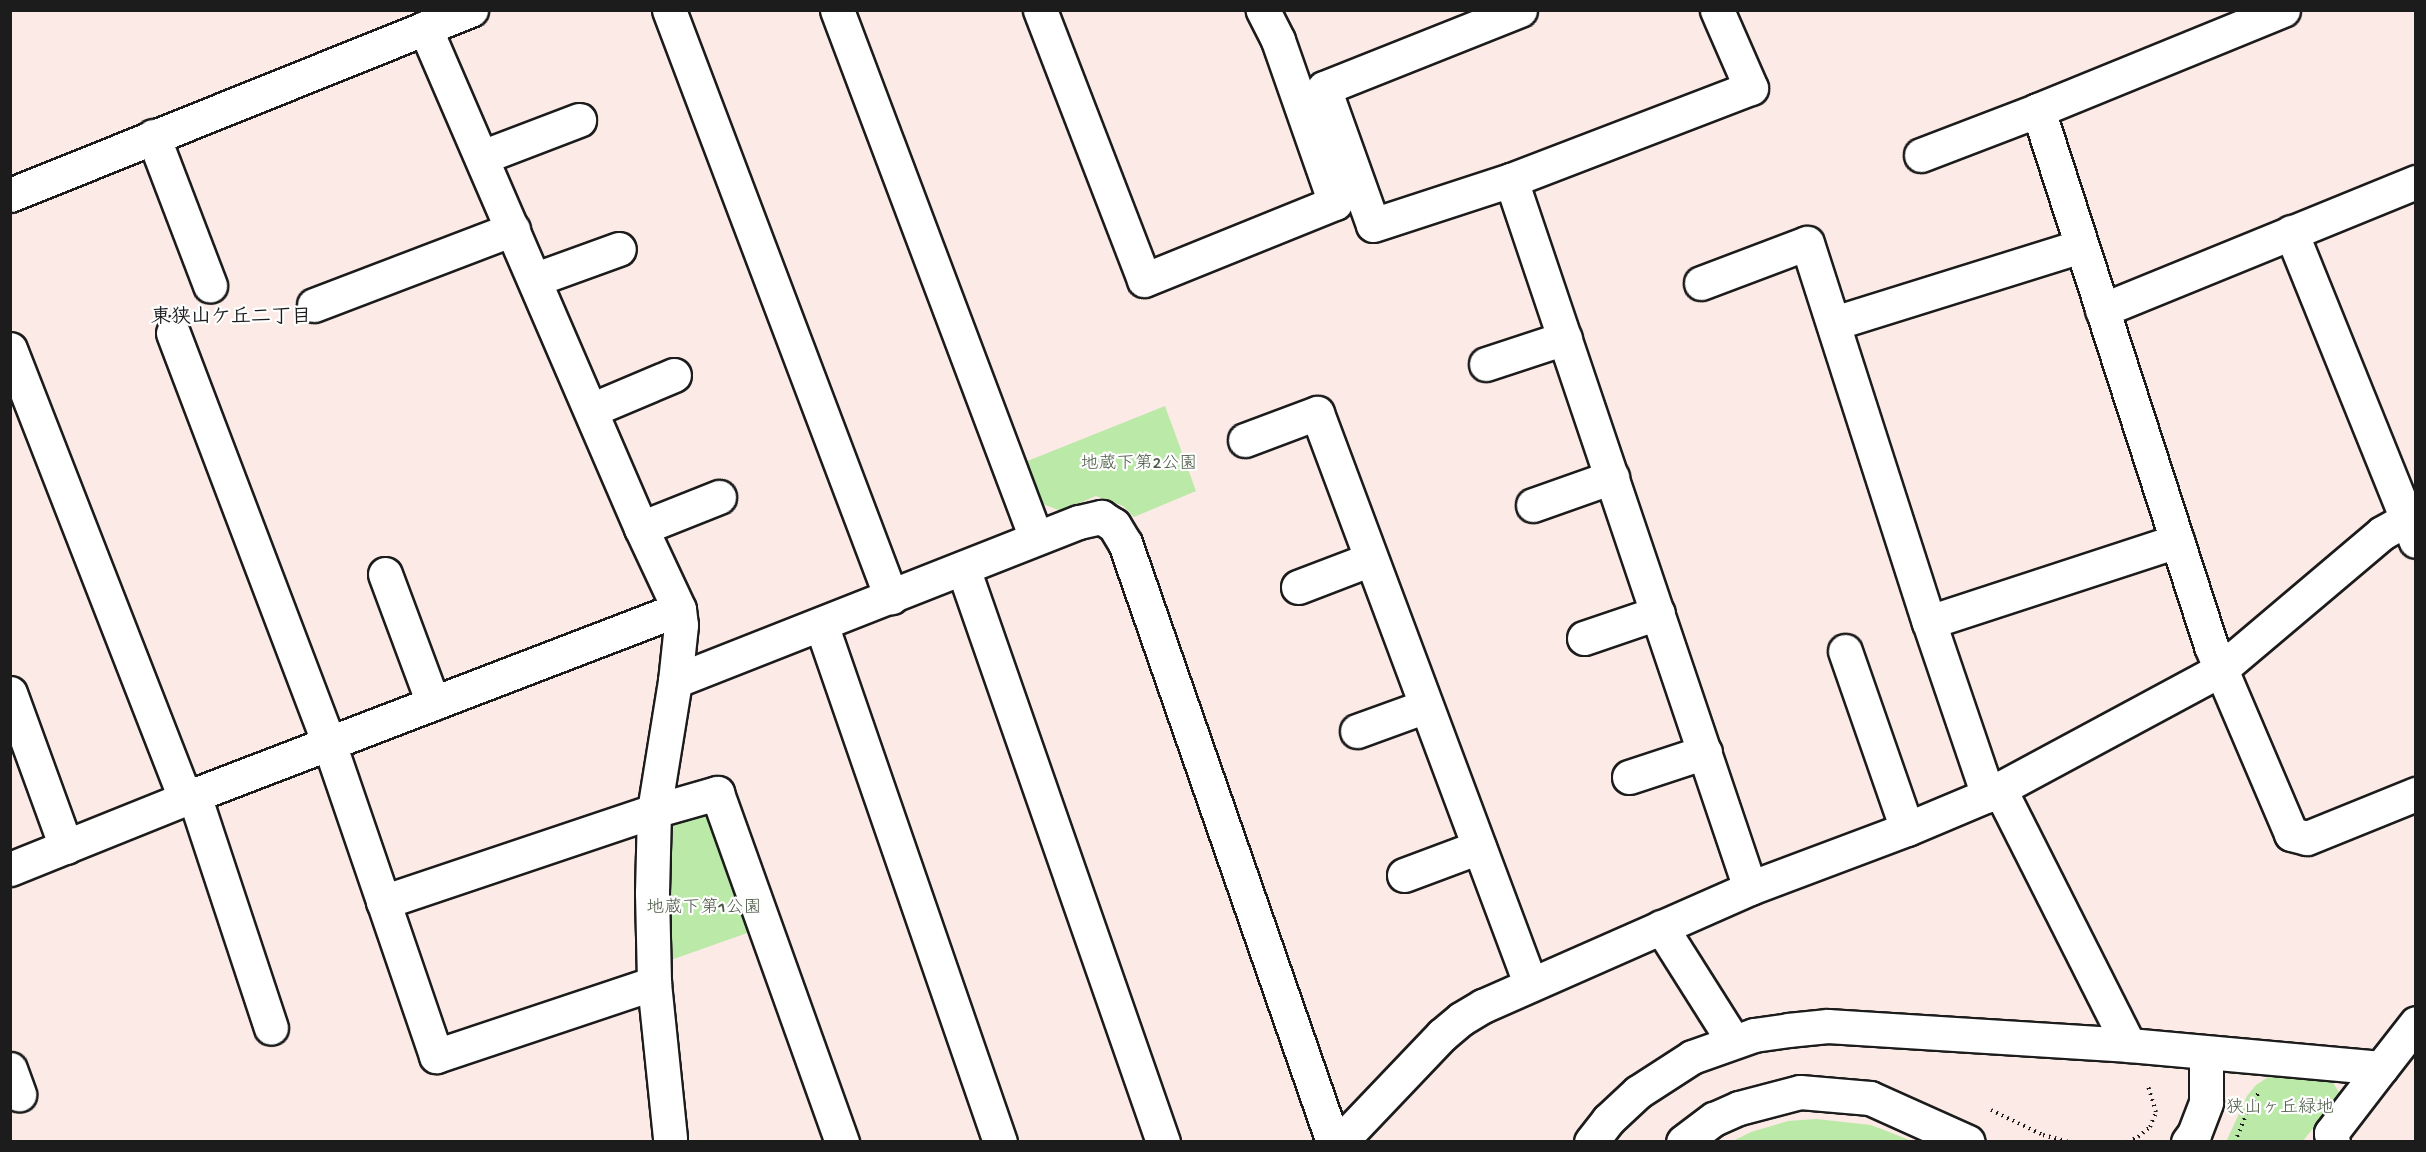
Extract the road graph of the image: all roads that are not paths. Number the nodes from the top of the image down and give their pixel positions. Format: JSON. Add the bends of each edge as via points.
{"nodes":[{"id":1,"x":471,"y":10,"type":"edge"},
{"id":2,"x":669,"y":10,"type":"edge"},
{"id":3,"x":837,"y":10,"type":"edge"},
{"id":4,"x":1040,"y":10,"type":"edge"},
{"id":5,"x":1263,"y":10,"type":"edge"},
{"id":6,"x":1520,"y":10,"type":"edge"},
{"id":7,"x":1717,"y":10,"type":"edge"},
{"id":8,"x":2283,"y":10,"type":"edge"},
{"id":9,"x":425,"y":28,"type":"junction"},
{"id":10,"x":2038,"y":110,"type":"junction"},
{"id":11,"x":579,"y":120,"type":"dead end"},
{"id":12,"x":153,"y":136,"type":"junction"},
{"id":13,"x":1922,"y":155,"type":"dead end"},
{"id":14,"x":482,"y":157,"type":"junction"},
{"id":15,"x":1511,"y":180,"type":"junction"},
{"id":16,"x":2415,"y":182,"type":"edge"},
{"id":17,"x":10,"y":195,"type":"edge"},
{"id":18,"x":513,"y":229,"type":"junction"},
{"id":19,"x":2291,"y":232,"type":"junction"},
{"id":20,"x":2081,"y":246,"type":"junction"},
{"id":21,"x":619,"y":249,"type":"dead end"},
{"id":22,"x":536,"y":279,"type":"junction"},
{"id":23,"x":1701,"y":283,"type":"dead end"},
{"id":24,"x":210,"y":285,"type":"dead end"},
{"id":25,"x":314,"y":305,"type":"dead end"},
{"id":26,"x":2102,"y":310,"type":"junction"},
{"id":27,"x":1834,"y":323,"type":"junction"},
{"id":28,"x":173,"y":333,"type":"dead end"},
{"id":29,"x":1565,"y":338,"type":"junction"},
{"id":30,"x":10,"y":349,"type":"edge"},
{"id":31,"x":1486,"y":364,"type":"dead end"},
{"id":32,"x":674,"y":375,"type":"dead end"},
{"id":33,"x":591,"y":410,"type":"junction"},
{"id":34,"x":1245,"y":440,"type":"dead end"},
{"id":35,"x":1612,"y":477,"type":"junction"},
{"id":36,"x":719,"y":497,"type":"dead end"},
{"id":37,"x":1533,"y":505,"type":"dead end"},
{"id":38,"x":2412,"y":525,"type":"edge"},
{"id":39,"x":641,"y":528,"type":"junction"},
{"id":40,"x":1036,"y":538,"type":"junction"},
{"id":41,"x":2177,"y":541,"type":"junction"},
{"id":42,"x":1371,"y":559,"type":"junction"},
{"id":43,"x":963,"y":568,"type":"junction"},
{"id":44,"x":385,"y":574,"type":"dead end"},
{"id":45,"x":1298,"y":586,"type":"dead end"},
{"id":46,"x":891,"y":597,"type":"junction"},
{"id":47,"x":679,"y":609,"type":"junction"},
{"id":48,"x":1658,"y":613,"type":"junction"},
{"id":49,"x":1929,"y":622,"type":"junction"},
{"id":50,"x":821,"y":624,"type":"junction"},
{"id":51,"x":1584,"y":638,"type":"dead end"},
{"id":52,"x":1845,"y":651,"type":"dead end"},
{"id":53,"x":2220,"y":670,"type":"junction"},
{"id":54,"x":675,"y":681,"type":"junction"},
{"id":55,"x":10,"y":693,"type":"edge"},
{"id":56,"x":433,"y":703,"type":"junction"},
{"id":57,"x":1426,"y":706,"type":"junction"},
{"id":58,"x":1357,"y":731,"type":"dead end"},
{"id":59,"x":328,"y":743,"type":"junction"},
{"id":60,"x":1705,"y":752,"type":"junction"},
{"id":61,"x":1629,"y":777,"type":"dead end"},
{"id":62,"x":1994,"y":791,"type":"junction"},
{"id":63,"x":2415,"y":794,"type":"edge"},
{"id":64,"x":190,"y":797,"type":"junction"},
{"id":65,"x":654,"y":811,"type":"junction"},
{"id":66,"x":1907,"y":829,"type":"junction"},
{"id":67,"x":66,"y":847,"type":"junction"},
{"id":68,"x":1479,"y":847,"type":"junction"},
{"id":69,"x":10,"y":869,"type":"edge"},
{"id":70,"x":1404,"y":875,"type":"dead end"},
{"id":71,"x":1750,"y":888,"type":"junction"},
{"id":72,"x":383,"y":902,"type":"junction"},
{"id":73,"x":1661,"y":927,"type":"junction"},
{"id":74,"x":654,"y":983,"type":"junction"},
{"id":75,"x":1530,"y":983,"type":"junction"},
{"id":76,"x":2415,"y":1023,"type":"edge"},
{"id":77,"x":271,"y":1028,"type":"dead end"},
{"id":78,"x":1733,"y":1041,"type":"junction"},
{"id":79,"x":2129,"y":1046,"type":"junction"},
{"id":80,"x":2206,"y":1053,"type":"junction"},
{"id":81,"x":2381,"y":1068,"type":"junction"},
{"id":82,"x":670,"y":1138,"type":"dead end"},
{"id":83,"x":842,"y":1142,"type":"edge"},
{"id":84,"x":1000,"y":1142,"type":"edge"},
{"id":85,"x":1163,"y":1142,"type":"edge"},
{"id":86,"x":1333,"y":1142,"type":"edge"},
{"id":87,"x":1340,"y":1142,"type":"edge"},
{"id":88,"x":1591,"y":1142,"type":"edge"},
{"id":89,"x":1683,"y":1142,"type":"edge"},
{"id":90,"x":1968,"y":1142,"type":"edge"},
{"id":91,"x":2188,"y":1142,"type":"edge"},
{"id":92,"x":2333,"y":1142,"type":"edge"}],
"edges":[{"from":1,"to":9,"type":"street"},
{"from":2,"to":46,"type":"street"},
{"from":3,"to":40,"type":"street"},
{"from":4,"to":5,"type":"street","via":[[1144,280],[1335,203],[1278,40]]},
{"from":6,"to":15,"type":"street","via":[[1324,88],[1373,225]]},
{"from":7,"to":15,"type":"street","via":[[1751,88]]},
{"from":8,"to":10,"type":"street"},
{"from":9,"to":12,"type":"street"},
{"from":9,"to":14,"type":"street"},
{"from":10,"to":13,"type":"street"},
{"from":10,"to":20,"type":"street"},
{"from":11,"to":14,"type":"street"},
{"from":12,"to":17,"type":"street"},
{"from":12,"to":24,"type":"street"},
{"from":14,"to":18,"type":"street"},
{"from":15,"to":29,"type":"street"},
{"from":16,"to":19,"type":"street"},
{"from":18,"to":22,"type":"street"},
{"from":18,"to":25,"type":"street"},
{"from":19,"to":26,"type":"street"},
{"from":19,"to":38,"type":"street"},
{"from":20,"to":26,"type":"street"},
{"from":20,"to":27,"type":"street"},
{"from":21,"to":22,"type":"street"},
{"from":22,"to":33,"type":"street"},
{"from":23,"to":27,"type":"street","via":[[1807,243]]},
{"from":26,"to":41,"type":"street"},
{"from":27,"to":49,"type":"street"},
{"from":28,"to":59,"type":"street"},
{"from":29,"to":31,"type":"street"},
{"from":29,"to":35,"type":"street"},
{"from":30,"to":64,"type":"street"},
{"from":32,"to":33,"type":"street"},
{"from":33,"to":39,"type":"street"},
{"from":34,"to":42,"type":"street","via":[[1317,413]]},
{"from":35,"to":37,"type":"street"},
{"from":35,"to":48,"type":"street"},
{"from":36,"to":39,"type":"street"},
{"from":38,"to":53,"type":"street","via":[[2382,533]]},
{"from":39,"to":47,"type":"street"},
{"from":40,"to":43,"type":"street"},
{"from":40,"to":86,"type":"street","via":[[1101,517],[1114,525],[1125,543]]},
{"from":41,"to":49,"type":"street"},
{"from":41,"to":53,"type":"street"},
{"from":42,"to":45,"type":"street"},
{"from":42,"to":57,"type":"street"},
{"from":43,"to":46,"type":"street"},
{"from":43,"to":85,"type":"street"},
{"from":44,"to":56,"type":"street"},
{"from":46,"to":50,"type":"street"},
{"from":47,"to":54,"type":"street"},
{"from":47,"to":56,"type":"street"},
{"from":48,"to":51,"type":"street"},
{"from":48,"to":60,"type":"street"},
{"from":49,"to":62,"type":"street"},
{"from":50,"to":54,"type":"street"},
{"from":50,"to":84,"type":"street"},
{"from":52,"to":66,"type":"street"},
{"from":53,"to":62,"type":"street"},
{"from":53,"to":63,"type":"street","via":[[2291,834],[2307,838]]},
{"from":54,"to":65,"type":"street"},
{"from":55,"to":67,"type":"street"},
{"from":56,"to":59,"type":"street"},
{"from":57,"to":58,"type":"street"},
{"from":57,"to":68,"type":"street"},
{"from":59,"to":64,"type":"street"},
{"from":59,"to":72,"type":"street"},
{"from":60,"to":61,"type":"street"},
{"from":60,"to":71,"type":"street"},
{"from":62,"to":66,"type":"street"},
{"from":62,"to":79,"type":"street"},
{"from":64,"to":67,"type":"street"},
{"from":64,"to":77,"type":"street"},
{"from":65,"to":72,"type":"street"},
{"from":65,"to":74,"type":"street"},
{"from":65,"to":83,"type":"street","via":[[717,793]]},
{"from":66,"to":71,"type":"street"},
{"from":67,"to":69,"type":"street"},
{"from":68,"to":70,"type":"street"},
{"from":68,"to":75,"type":"street"},
{"from":71,"to":73,"type":"street"},
{"from":72,"to":74,"type":"street","via":[[436,1056]]},
{"from":73,"to":75,"type":"street"},
{"from":73,"to":78,"type":"street"},
{"from":74,"to":82,"type":"street"},
{"from":75,"to":87,"type":"street","via":[[1461,1019]]},
{"from":76,"to":81,"type":"street"},
{"from":78,"to":79,"type":"street","via":[[1828,1026]]},
{"from":78,"to":88,"type":"street","via":[[1692,1058],[1654,1081],[1608,1120]]},
{"from":79,"to":80,"type":"street"},
{"from":80,"to":81,"type":"street"},
{"from":80,"to":91,"type":"street","via":[[2206,1102]]},
{"from":81,"to":92,"type":"street","via":[[2331,1133]]},
{"from":89,"to":90,"type":"street","via":[[1714,1119],[1739,1108],[1800,1092],[1870,1098]]}]}
